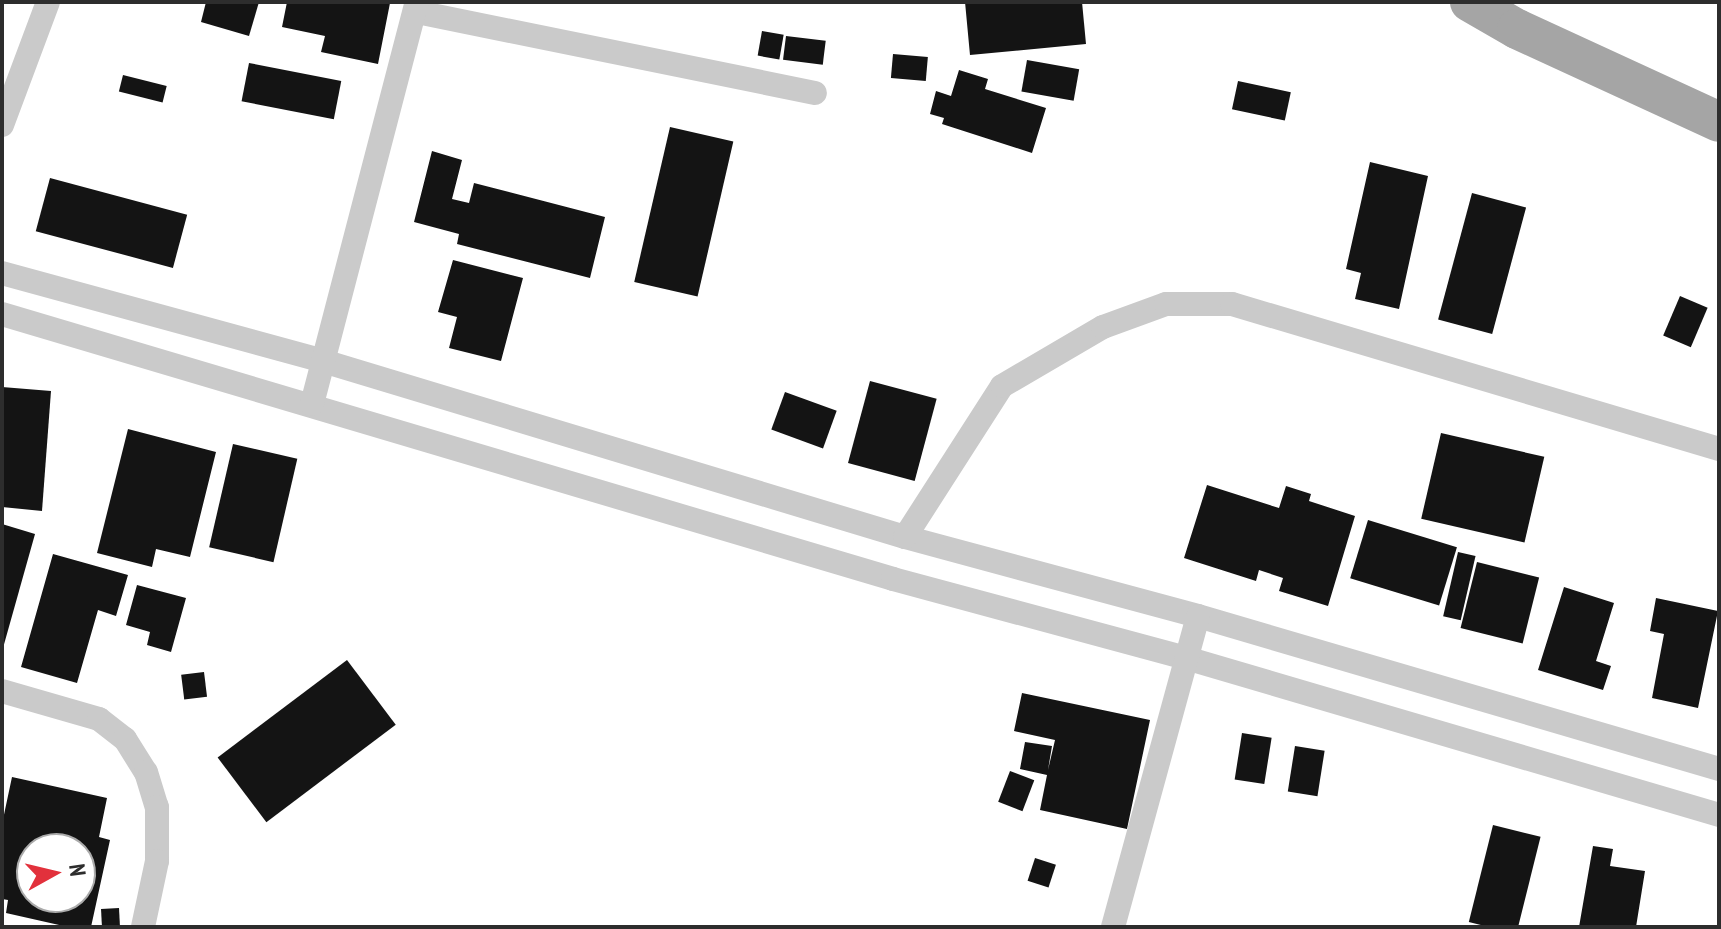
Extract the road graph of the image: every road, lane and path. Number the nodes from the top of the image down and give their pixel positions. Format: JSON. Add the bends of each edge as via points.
{"nodes":[{"id":1,"x":48,"y":2,"type":"edge"},
{"id":2,"x":1470,"y":2,"type":"edge"},
{"id":3,"x":417,"y":7,"type":"edge"},
{"id":4,"x":815,"y":93,"type":"dead end"},
{"id":5,"x":1719,"y":122,"type":"edge"},
{"id":6,"x":2,"y":125,"type":"edge"},
{"id":7,"x":2,"y":273,"type":"edge"},
{"id":8,"x":2,"y":314,"type":"edge"},
{"id":9,"x":323,"y":361,"type":"junction"},
{"id":10,"x":312,"y":404,"type":"junction"},
{"id":11,"x":1719,"y":449,"type":"edge"},
{"id":12,"x":905,"y":537,"type":"junction"},
{"id":13,"x":1198,"y":616,"type":"junction"},
{"id":14,"x":1186,"y":658,"type":"junction"},
{"id":15,"x":2,"y":691,"type":"edge"},
{"id":16,"x":1719,"y":769,"type":"edge"},
{"id":17,"x":1719,"y":815,"type":"edge"},
{"id":18,"x":143,"y":927,"type":"edge"},
{"id":19,"x":1113,"y":927,"type":"edge"}],
"edges":[{"from":1,"to":6,"type":"street"},
{"from":2,"to":5,"type":"main road"},
{"from":3,"to":4,"type":"street"},
{"from":3,"to":9,"type":"street"},
{"from":7,"to":9,"type":"street"},
{"from":8,"to":10,"type":"street"},
{"from":9,"to":10,"type":"street"},
{"from":9,"to":12,"type":"street"},
{"from":10,"to":14,"type":"street","via":[[893,579]]},
{"from":11,"to":12,"type":"street","via":[[1232,304],[1166,304],[1103,327],[1002,386]]},
{"from":12,"to":13,"type":"street"},
{"from":13,"to":14,"type":"street"},
{"from":13,"to":16,"type":"street"},
{"from":14,"to":17,"type":"street"},
{"from":14,"to":19,"type":"street"},
{"from":15,"to":18,"type":"street","via":[[99,719],[125,739],[146,772],[157,807],[157,861]]}]}
